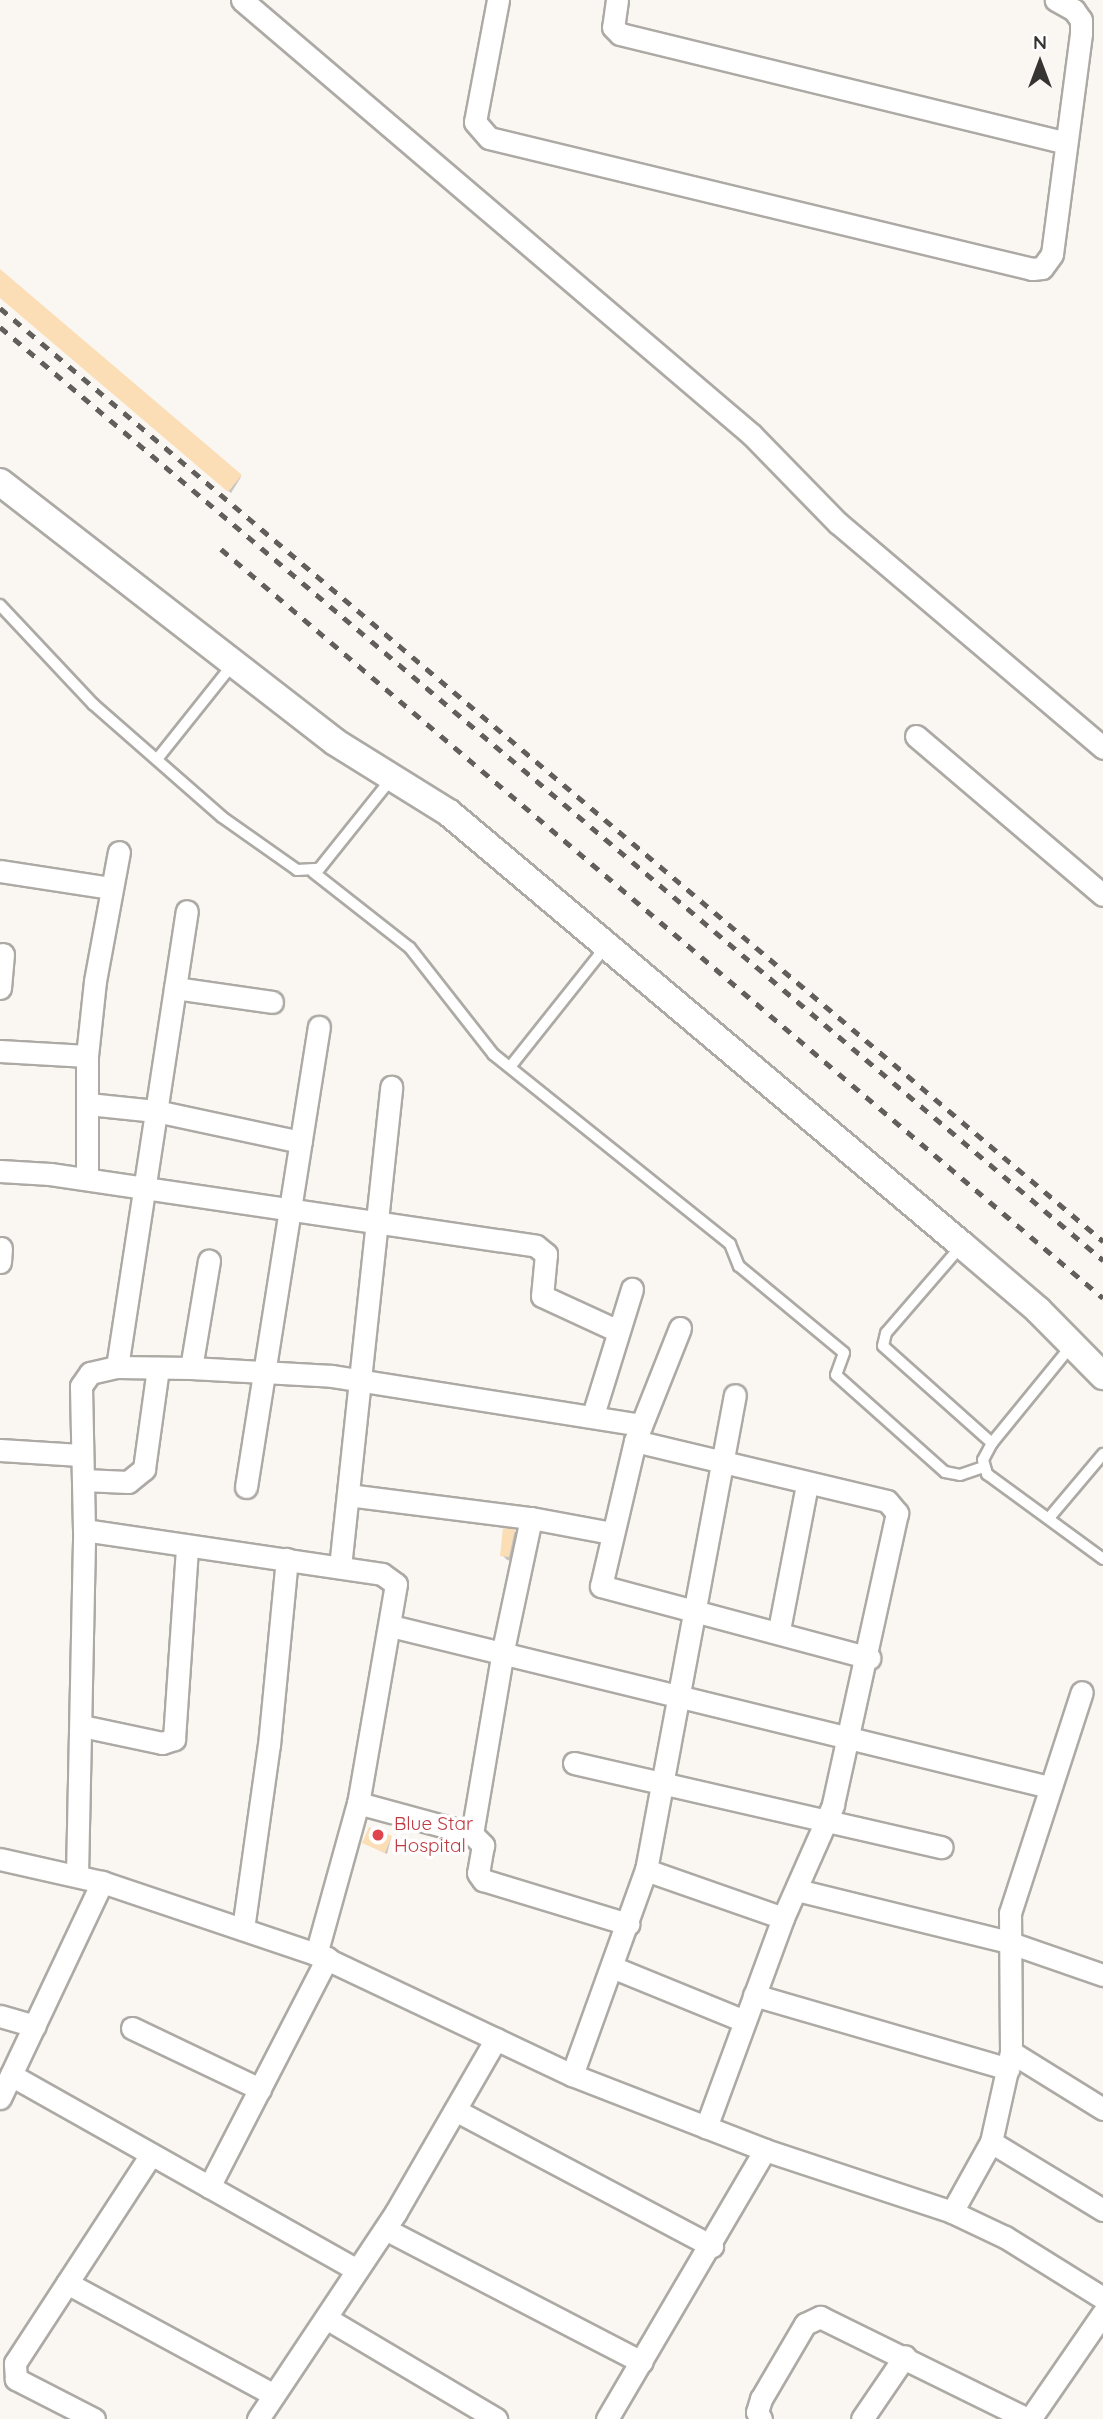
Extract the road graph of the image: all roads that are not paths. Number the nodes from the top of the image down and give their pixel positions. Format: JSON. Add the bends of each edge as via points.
{"nodes":[{"id":1,"x":242,"y":0,"type":"edge"},
{"id":2,"x":498,"y":0,"type":"edge"},
{"id":3,"x":617,"y":0,"type":"edge"},
{"id":4,"x":1056,"y":0,"type":"edge"},
{"id":5,"x":1066,"y":143,"type":"junction"},
{"id":6,"x":3,"y":487,"type":"edge"},
{"id":7,"x":0,"y":605,"type":"edge"},
{"id":8,"x":233,"y":664,"type":"junction"},
{"id":9,"x":916,"y":736,"type":"dead end"},
{"id":10,"x":1103,"y":748,"type":"edge"},
{"id":11,"x":158,"y":758,"type":"junction"},
{"id":12,"x":393,"y":777,"type":"junction"},
{"id":13,"x":119,"y":852,"type":"dead end"},
{"id":14,"x":0,"y":871,"type":"edge"},
{"id":15,"x":313,"y":872,"type":"junction"},
{"id":16,"x":111,"y":888,"type":"junction"},
{"id":17,"x":1103,"y":895,"type":"edge"},
{"id":18,"x":187,"y":911,"type":"dead end"},
{"id":19,"x":607,"y":945,"type":"junction"},
{"id":20,"x":3,"y":954,"type":"dead end"},
{"id":21,"x":0,"y":988,"type":"edge"},
{"id":22,"x":175,"y":988,"type":"junction"},
{"id":23,"x":272,"y":1002,"type":"dead end"},
{"id":24,"x":319,"y":1027,"type":"dead end"},
{"id":25,"x":0,"y":1051,"type":"edge"},
{"id":26,"x":87,"y":1056,"type":"junction"},
{"id":27,"x":510,"y":1067,"type":"junction"},
{"id":28,"x":391,"y":1087,"type":"dead end"},
{"id":29,"x":88,"y":1104,"type":"junction"},
{"id":30,"x":156,"y":1111,"type":"junction"},
{"id":31,"x":301,"y":1142,"type":"junction"},
{"id":32,"x":0,"y":1171,"type":"edge"},
{"id":33,"x":87,"y":1179,"type":"junction"},
{"id":34,"x":144,"y":1188,"type":"junction"},
{"id":35,"x":290,"y":1208,"type":"junction"},
{"id":36,"x":377,"y":1223,"type":"junction"},
{"id":37,"x":962,"y":1245,"type":"junction"},
{"id":38,"x":1,"y":1248,"type":"edge"},
{"id":39,"x":209,"y":1261,"type":"dead end"},
{"id":40,"x":0,"y":1262,"type":"edge"},
{"id":41,"x":632,"y":1289,"type":"dead end"},
{"id":42,"x":680,"y":1328,"type":"dead end"},
{"id":43,"x":616,"y":1330,"type":"junction"},
{"id":44,"x":1072,"y":1345,"type":"junction"},
{"id":45,"x":117,"y":1367,"type":"junction"},
{"id":46,"x":158,"y":1368,"type":"junction"},
{"id":47,"x":191,"y":1368,"type":"junction"},
{"id":48,"x":263,"y":1371,"type":"junction"},
{"id":49,"x":1103,"y":1376,"type":"edge"},
{"id":50,"x":363,"y":1380,"type":"junction"},
{"id":51,"x":735,"y":1395,"type":"dead end"},
{"id":52,"x":593,"y":1415,"type":"junction"},
{"id":53,"x":638,"y":1433,"type":"junction"},
{"id":54,"x":992,"y":1443,"type":"junction"},
{"id":55,"x":0,"y":1450,"type":"edge"},
{"id":56,"x":1103,"y":1454,"type":"edge"},
{"id":57,"x":80,"y":1455,"type":"junction"},
{"id":58,"x":720,"y":1464,"type":"junction"},
{"id":59,"x":983,"y":1467,"type":"junction"},
{"id":60,"x":83,"y":1480,"type":"junction"},
{"id":61,"x":807,"y":1484,"type":"junction"},
{"id":62,"x":246,"y":1487,"type":"dead end"},
{"id":63,"x":348,"y":1495,"type":"junction"},
{"id":64,"x":531,"y":1518,"type":"junction"},
{"id":65,"x":1049,"y":1518,"type":"junction"},
{"id":66,"x":84,"y":1530,"type":"junction"},
{"id":67,"x":611,"y":1533,"type":"junction"},
{"id":68,"x":187,"y":1546,"type":"junction"},
{"id":69,"x":288,"y":1559,"type":"junction"},
{"id":70,"x":1103,"y":1559,"type":"edge"},
{"id":71,"x":340,"y":1567,"type":"junction"},
{"id":72,"x":697,"y":1609,"type":"junction"},
{"id":73,"x":391,"y":1626,"type":"junction"},
{"id":74,"x":779,"y":1630,"type":"junction"},
{"id":75,"x":503,"y":1650,"type":"junction"},
{"id":76,"x":869,"y":1658,"type":"junction"},
{"id":77,"x":1082,"y":1692,"type":"dead end"},
{"id":78,"x":680,"y":1694,"type":"junction"},
{"id":79,"x":82,"y":1726,"type":"junction"},
{"id":80,"x":850,"y":1737,"type":"junction"},
{"id":81,"x":574,"y":1763,"type":"dead end"},
{"id":82,"x":664,"y":1780,"type":"junction"},
{"id":83,"x":1049,"y":1787,"type":"junction"},
{"id":84,"x":358,"y":1803,"type":"junction"},
{"id":85,"x":828,"y":1819,"type":"junction"},
{"id":86,"x":472,"y":1834,"type":"junction"},
{"id":87,"x":942,"y":1847,"type":"dead end"},
{"id":88,"x":0,"y":1860,"type":"edge"},
{"id":89,"x":646,"y":1870,"type":"junction"},
{"id":90,"x":77,"y":1875,"type":"junction"},
{"id":91,"x":102,"y":1882,"type":"junction"},
{"id":92,"x":797,"y":1890,"type":"junction"},
{"id":93,"x":783,"y":1918,"type":"junction"},
{"id":94,"x":628,"y":1924,"type":"junction"},
{"id":95,"x":243,"y":1929,"type":"junction"},
{"id":96,"x":1008,"y":1942,"type":"junction"},
{"id":97,"x":321,"y":1956,"type":"junction"},
{"id":98,"x":612,"y":1967,"type":"junction"},
{"id":99,"x":1103,"y":1975,"type":"edge"},
{"id":100,"x":754,"y":1995,"type":"junction"},
{"id":101,"x":0,"y":2016,"type":"edge"},
{"id":102,"x":744,"y":2021,"type":"junction"},
{"id":103,"x":35,"y":2026,"type":"junction"},
{"id":104,"x":132,"y":2028,"type":"dead end"},
{"id":105,"x":496,"y":2039,"type":"junction"},
{"id":106,"x":1010,"y":2061,"type":"junction"},
{"id":107,"x":11,"y":2075,"type":"junction"},
{"id":108,"x":572,"y":2075,"type":"junction"},
{"id":109,"x":260,"y":2089,"type":"junction"},
{"id":110,"x":0,"y":2098,"type":"edge"},
{"id":111,"x":1103,"y":2109,"type":"edge"},
{"id":112,"x":455,"y":2110,"type":"junction"},
{"id":113,"x":706,"y":2127,"type":"junction"},
{"id":114,"x":991,"y":2142,"type":"junction"},
{"id":115,"x":765,"y":2150,"type":"junction"},
{"id":116,"x":151,"y":2154,"type":"junction"},
{"id":117,"x":209,"y":2187,"type":"junction"},
{"id":118,"x":1103,"y":2210,"type":"edge"},
{"id":119,"x":952,"y":2212,"type":"junction"},
{"id":120,"x":385,"y":2229,"type":"junction"},
{"id":121,"x":712,"y":2246,"type":"junction"},
{"id":122,"x":357,"y":2270,"type":"junction"},
{"id":123,"x":67,"y":2283,"type":"junction"},
{"id":124,"x":1103,"y":2298,"type":"edge"},
{"id":125,"x":1103,"y":2313,"type":"edge"},
{"id":126,"x":326,"y":2318,"type":"junction"},
{"id":127,"x":905,"y":2356,"type":"junction"},
{"id":128,"x":642,"y":2362,"type":"junction"},
{"id":129,"x":274,"y":2395,"type":"junction"},
{"id":130,"x":94,"y":2419,"type":"edge"},
{"id":131,"x":258,"y":2419,"type":"edge"},
{"id":132,"x":496,"y":2419,"type":"edge"},
{"id":133,"x":607,"y":2419,"type":"edge"},
{"id":134,"x":761,"y":2419,"type":"edge"},
{"id":135,"x":862,"y":2419,"type":"edge"},
{"id":136,"x":1029,"y":2419,"type":"edge"}],
"edges":[{"from":1,"to":10,"type":"street","via":[[752,435],[838,523]]},
{"from":2,"to":5,"type":"street","via":[[475,122],[489,138],[1032,269],[1042,268],[1052,254]]},
{"from":3,"to":5,"type":"street","via":[[613,27],[620,34]]},
{"from":4,"to":5,"type":"street","via":[[1081,20]]},
{"from":6,"to":8,"type":"street"},
{"from":7,"to":11,"type":"lane","via":[[93,704]]},
{"from":8,"to":11,"type":"lane"},
{"from":8,"to":12,"type":"street","via":[[335,741]]},
{"from":9,"to":17,"type":"street"},
{"from":11,"to":15,"type":"lane","via":[[258,846],[297,870]]},
{"from":12,"to":15,"type":"lane"},
{"from":12,"to":19,"type":"street","via":[[449,813]]},
{"from":13,"to":16,"type":"street"},
{"from":14,"to":16,"type":"street"},
{"from":15,"to":27,"type":"lane","via":[[410,948],[463,1021]]},
{"from":16,"to":26,"type":"street"},
{"from":18,"to":22,"type":"street"},
{"from":19,"to":27,"type":"lane"},
{"from":19,"to":37,"type":"street"},
{"from":20,"to":21,"type":"street"},
{"from":22,"to":23,"type":"street"},
{"from":22,"to":30,"type":"street"},
{"from":24,"to":31,"type":"street"},
{"from":25,"to":26,"type":"street"},
{"from":26,"to":29,"type":"street"},
{"from":27,"to":59,"type":"lane","via":[[730,1244],[740,1266],[844,1353],[836,1376],[945,1472],[960,1475]]},
{"from":28,"to":36,"type":"street"},
{"from":29,"to":30,"type":"street"},
{"from":29,"to":33,"type":"street"},
{"from":30,"to":31,"type":"street"},
{"from":30,"to":34,"type":"street"},
{"from":31,"to":35,"type":"street"},
{"from":32,"to":33,"type":"street"},
{"from":33,"to":34,"type":"street"},
{"from":34,"to":35,"type":"street"},
{"from":34,"to":45,"type":"street"},
{"from":35,"to":36,"type":"street"},
{"from":35,"to":48,"type":"street"},
{"from":36,"to":43,"type":"street","via":[[541,1248],[546,1254],[542,1296]]},
{"from":36,"to":50,"type":"street"},
{"from":37,"to":44,"type":"street"},
{"from":37,"to":54,"type":"lane","via":[[886,1333],[883,1346]]},
{"from":38,"to":40,"type":"street"},
{"from":39,"to":47,"type":"street"},
{"from":41,"to":43,"type":"street"},
{"from":42,"to":53,"type":"street"},
{"from":43,"to":52,"type":"street"},
{"from":44,"to":49,"type":"street"},
{"from":44,"to":54,"type":"lane"},
{"from":45,"to":46,"type":"street"},
{"from":45,"to":57,"type":"street","via":[[85,1377]]},
{"from":46,"to":47,"type":"street"},
{"from":46,"to":60,"type":"street","via":[[144,1469],[128,1482]]},
{"from":47,"to":48,"type":"street"},
{"from":48,"to":50,"type":"street"},
{"from":48,"to":62,"type":"street"},
{"from":50,"to":52,"type":"street"},
{"from":50,"to":63,"type":"street"},
{"from":51,"to":58,"type":"street"},
{"from":52,"to":53,"type":"street"},
{"from":53,"to":58,"type":"street"},
{"from":53,"to":67,"type":"street"},
{"from":54,"to":59,"type":"lane"},
{"from":55,"to":57,"type":"street"},
{"from":56,"to":65,"type":"lane"},
{"from":57,"to":60,"type":"street"},
{"from":58,"to":61,"type":"street"},
{"from":58,"to":72,"type":"street"},
{"from":59,"to":65,"type":"lane"},
{"from":60,"to":66,"type":"street"},
{"from":61,"to":74,"type":"street"},
{"from":61,"to":76,"type":"street","via":[[887,1500],[895,1506],[896,1522]]},
{"from":63,"to":64,"type":"street"},
{"from":63,"to":71,"type":"street"},
{"from":64,"to":67,"type":"street"},
{"from":64,"to":75,"type":"street"},
{"from":65,"to":70,"type":"lane"},
{"from":66,"to":68,"type":"street"},
{"from":66,"to":79,"type":"street"},
{"from":67,"to":72,"type":"street","via":[[601,1586]]},
{"from":68,"to":69,"type":"street"},
{"from":68,"to":79,"type":"street","via":[[174,1739],[162,1743]]},
{"from":69,"to":71,"type":"street"},
{"from":69,"to":95,"type":"street","via":[[269,1745]]},
{"from":71,"to":73,"type":"street","via":[[392,1579],[396,1596]]},
{"from":72,"to":74,"type":"street"},
{"from":72,"to":78,"type":"street"},
{"from":73,"to":75,"type":"street"},
{"from":73,"to":84,"type":"street"},
{"from":74,"to":76,"type":"street"},
{"from":75,"to":78,"type":"street"},
{"from":75,"to":86,"type":"street"},
{"from":76,"to":80,"type":"street"},
{"from":77,"to":83,"type":"street"},
{"from":78,"to":80,"type":"street"},
{"from":78,"to":82,"type":"street"},
{"from":79,"to":90,"type":"street"},
{"from":80,"to":83,"type":"street"},
{"from":80,"to":85,"type":"street"},
{"from":81,"to":82,"type":"street"},
{"from":82,"to":85,"type":"street"},
{"from":82,"to":89,"type":"street"},
{"from":83,"to":96,"type":"street","via":[[1013,1899]]},
{"from":84,"to":86,"type":"street"},
{"from":84,"to":97,"type":"street"},
{"from":85,"to":87,"type":"street"},
{"from":85,"to":92,"type":"street"},
{"from":86,"to":94,"type":"street","via":[[483,1845],[478,1873],[483,1880]]},
{"from":88,"to":90,"type":"street"},
{"from":89,"to":93,"type":"street"},
{"from":89,"to":94,"type":"street"},
{"from":90,"to":91,"type":"street"},
{"from":91,"to":95,"type":"street"},
{"from":91,"to":103,"type":"street"},
{"from":92,"to":93,"type":"street"},
{"from":92,"to":96,"type":"street"},
{"from":93,"to":100,"type":"street"},
{"from":94,"to":98,"type":"street"},
{"from":95,"to":97,"type":"street"},
{"from":96,"to":99,"type":"street"},
{"from":96,"to":106,"type":"street"},
{"from":97,"to":105,"type":"street"},
{"from":97,"to":109,"type":"street"},
{"from":98,"to":102,"type":"street"},
{"from":98,"to":108,"type":"street"},
{"from":100,"to":102,"type":"street"},
{"from":100,"to":106,"type":"street"},
{"from":101,"to":103,"type":"street"},
{"from":102,"to":113,"type":"street"},
{"from":103,"to":107,"type":"street"},
{"from":104,"to":109,"type":"street"},
{"from":105,"to":108,"type":"street"},
{"from":105,"to":112,"type":"street"},
{"from":106,"to":111,"type":"street"},
{"from":106,"to":114,"type":"street"},
{"from":107,"to":110,"type":"street"},
{"from":107,"to":116,"type":"street"},
{"from":108,"to":113,"type":"street"},
{"from":109,"to":117,"type":"street"},
{"from":112,"to":120,"type":"street"},
{"from":112,"to":121,"type":"street"},
{"from":113,"to":115,"type":"street"},
{"from":114,"to":118,"type":"street"},
{"from":114,"to":119,"type":"street"},
{"from":115,"to":119,"type":"street"},
{"from":115,"to":121,"type":"street"},
{"from":116,"to":117,"type":"street"},
{"from":116,"to":123,"type":"street"},
{"from":117,"to":122,"type":"street"},
{"from":119,"to":124,"type":"street","via":[[1005,2237]]},
{"from":120,"to":122,"type":"street"},
{"from":120,"to":128,"type":"street"},
{"from":121,"to":128,"type":"street"},
{"from":122,"to":126,"type":"street"},
{"from":123,"to":129,"type":"street"},
{"from":123,"to":130,"type":"street","via":[[15,2363],[13,2375]]},
{"from":125,"to":136,"type":"street"},
{"from":126,"to":129,"type":"street"},
{"from":126,"to":132,"type":"street"},
{"from":127,"to":134,"type":"street","via":[[826,2318],[809,2319],[761,2399],[757,2412]]},
{"from":127,"to":135,"type":"street"},
{"from":127,"to":136,"type":"street"},
{"from":128,"to":133,"type":"street"},
{"from":129,"to":131,"type":"street"}]}
